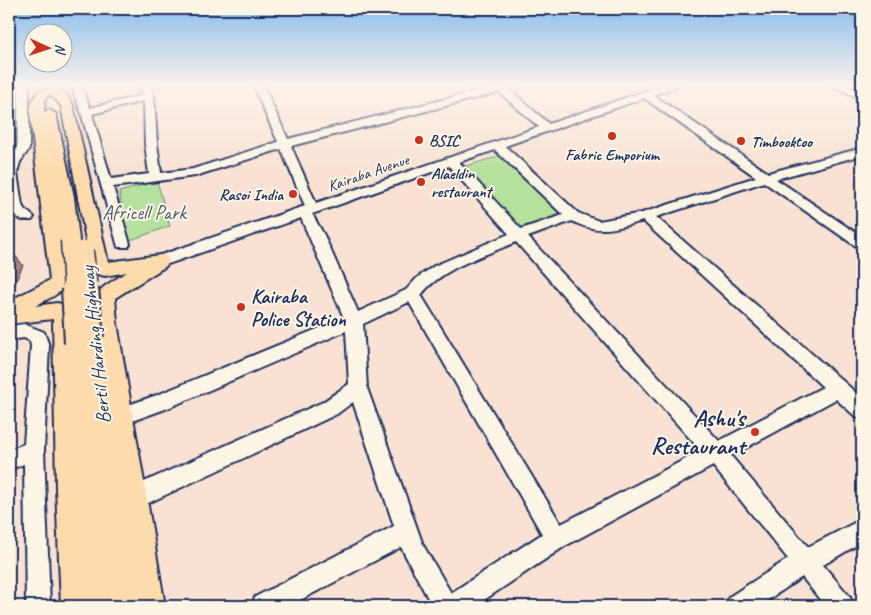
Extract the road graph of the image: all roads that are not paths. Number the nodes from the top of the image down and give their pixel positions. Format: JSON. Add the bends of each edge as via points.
{"nodes":[{"id":1,"x":19,"y":114,"type":"edge"},
{"id":2,"x":37,"y":114,"type":"edge"},
{"id":3,"x":53,"y":114,"type":"edge"},
{"id":4,"x":56,"y":114,"type":"edge"},
{"id":5,"x":69,"y":114,"type":"edge"},
{"id":6,"x":86,"y":114,"type":"edge"},
{"id":7,"x":150,"y":114,"type":"edge"},
{"id":8,"x":273,"y":114,"type":"edge"},
{"id":9,"x":400,"y":114,"type":"edge"},
{"id":10,"x":533,"y":114,"type":"edge"},
{"id":11,"x":588,"y":114,"type":"edge"},
{"id":12,"x":673,"y":114,"type":"edge"},
{"id":13,"x":547,"y":128,"type":"junction"},
{"id":14,"x":284,"y":144,"type":"junction"},
{"id":15,"x":497,"y":145,"type":"junction"},
{"id":16,"x":862,"y":151,"type":"edge"},
{"id":17,"x":451,"y":161,"type":"junction"},
{"id":18,"x":156,"y":178,"type":"junction"},
{"id":19,"x":765,"y":178,"type":"junction"},
{"id":20,"x":106,"y":184,"type":"junction"},
{"id":21,"x":308,"y":209,"type":"junction"},
{"id":22,"x":50,"y":211,"type":"junction"},
{"id":23,"x":573,"y":216,"type":"junction"},
{"id":24,"x":646,"y":216,"type":"junction"},
{"id":25,"x":27,"y":217,"type":"junction"},
{"id":26,"x":9,"y":222,"type":"edge"},
{"id":27,"x":518,"y":235,"type":"junction"},
{"id":28,"x":122,"y":244,"type":"dead end"},
{"id":29,"x":862,"y":244,"type":"edge"},
{"id":30,"x":160,"y":261,"type":"junction"},
{"id":31,"x":103,"y":269,"type":"junction"},
{"id":32,"x":57,"y":283,"type":"junction"},
{"id":33,"x":412,"y":294,"type":"junction"},
{"id":34,"x":107,"y":295,"type":"junction"},
{"id":35,"x":9,"y":310,"type":"edge"},
{"id":36,"x":60,"y":311,"type":"junction"},
{"id":37,"x":9,"y":316,"type":"edge"},
{"id":38,"x":354,"y":321,"type":"junction"},
{"id":39,"x":9,"y":333,"type":"edge"},
{"id":40,"x":358,"y":388,"type":"junction"},
{"id":41,"x":839,"y":388,"type":"junction"},
{"id":42,"x":862,"y":410,"type":"edge"},
{"id":43,"x":121,"y":416,"type":"junction"},
{"id":44,"x":34,"y":450,"type":"junction"},
{"id":45,"x":716,"y":452,"type":"junction"},
{"id":46,"x":9,"y":460,"type":"edge"},
{"id":47,"x":134,"y":498,"type":"junction"},
{"id":48,"x":862,"y":530,"type":"edge"},
{"id":49,"x":407,"y":532,"type":"junction"},
{"id":50,"x":557,"y":538,"type":"junction"},
{"id":51,"x":804,"y":562,"type":"junction"},
{"id":52,"x":38,"y":606,"type":"edge"},
{"id":53,"x":76,"y":606,"type":"edge"},
{"id":54,"x":101,"y":606,"type":"edge"},
{"id":55,"x":126,"y":606,"type":"edge"},
{"id":56,"x":150,"y":606,"type":"edge"},
{"id":57,"x":264,"y":606,"type":"edge"},
{"id":58,"x":445,"y":606,"type":"edge"},
{"id":59,"x":454,"y":606,"type":"edge"},
{"id":60,"x":738,"y":606,"type":"edge"},
{"id":61,"x":841,"y":606,"type":"edge"}],
"edges":[{"from":1,"to":25,"type":"street","via":[[23,149],[14,162],[12,173],[15,205],[18,212]]},
{"from":2,"to":22,"type":"main road"},
{"from":3,"to":54,"type":"main road","name":"Bertil Harding Highway","bridge":true,"via":[[66,197]]},
{"from":4,"to":55,"type":"main road","name":"Bertil Harding Highway","bridge":true,"via":[[77,194]]},
{"from":5,"to":31,"type":"main road"},
{"from":6,"to":20,"type":"street"},
{"from":7,"to":18,"type":"street"},
{"from":8,"to":14,"type":"street"},
{"from":9,"to":14,"type":"street"},
{"from":10,"to":13,"type":"street"},
{"from":11,"to":13,"type":"street","name":"Kairaba Avenue"},
{"from":12,"to":19,"type":"street"},
{"from":13,"to":15,"type":"street","name":"Kairaba Avenue"},
{"from":14,"to":18,"type":"street","via":[[195,172]]},
{"from":14,"to":21,"type":"street"},
{"from":15,"to":17,"type":"street","name":"Kairaba Avenue"},
{"from":15,"to":23,"type":"street"},
{"from":16,"to":19,"type":"street"},
{"from":17,"to":21,"type":"street","name":"Kairaba Avenue"},
{"from":17,"to":27,"type":"street"},
{"from":18,"to":20,"type":"street"},
{"from":19,"to":24,"type":"street"},
{"from":19,"to":29,"type":"street"},
{"from":20,"to":28,"type":"street"},
{"from":21,"to":30,"type":"street","name":"Kairaba Avenue"},
{"from":21,"to":38,"type":"street"},
{"from":22,"to":25,"type":"street"},
{"from":22,"to":32,"type":"main road"},
{"from":23,"to":24,"type":"street","via":[[600,226]]},
{"from":23,"to":27,"type":"street"},
{"from":24,"to":41,"type":"street"},
{"from":25,"to":26,"type":"street"},
{"from":27,"to":33,"type":"street","via":[[439,270]]},
{"from":27,"to":45,"type":"street"},
{"from":30,"to":31,"type":"main road"},
{"from":30,"to":34,"type":"main road"},
{"from":31,"to":32,"type":"street","via":[[80,270]]},
{"from":31,"to":34,"type":"street","via":[[110,271],[114,278]]},
{"from":32,"to":35,"type":"main road"},
{"from":32,"to":36,"type":"street","via":[[49,300],[53,308]]},
{"from":33,"to":38,"type":"street"},
{"from":33,"to":50,"type":"street"},
{"from":34,"to":36,"type":"street","via":[[85,309]]},
{"from":34,"to":43,"type":"main road"},
{"from":36,"to":37,"type":"main road"},
{"from":36,"to":53,"type":"main road"},
{"from":38,"to":40,"type":"street"},
{"from":38,"to":43,"type":"street"},
{"from":39,"to":44,"type":"street","via":[[30,330],[38,336]]},
{"from":40,"to":47,"type":"street","via":[[330,408]]},
{"from":40,"to":49,"type":"street"},
{"from":41,"to":42,"type":"street"},
{"from":41,"to":45,"type":"street"},
{"from":43,"to":47,"type":"main road"},
{"from":44,"to":46,"type":"street"},
{"from":44,"to":52,"type":"street"},
{"from":45,"to":50,"type":"street"},
{"from":45,"to":51,"type":"street"},
{"from":47,"to":56,"type":"main road"},
{"from":48,"to":51,"type":"street"},
{"from":49,"to":57,"type":"street"},
{"from":49,"to":58,"type":"street"},
{"from":50,"to":59,"type":"street"},
{"from":51,"to":60,"type":"street"},
{"from":51,"to":61,"type":"street"}]}
